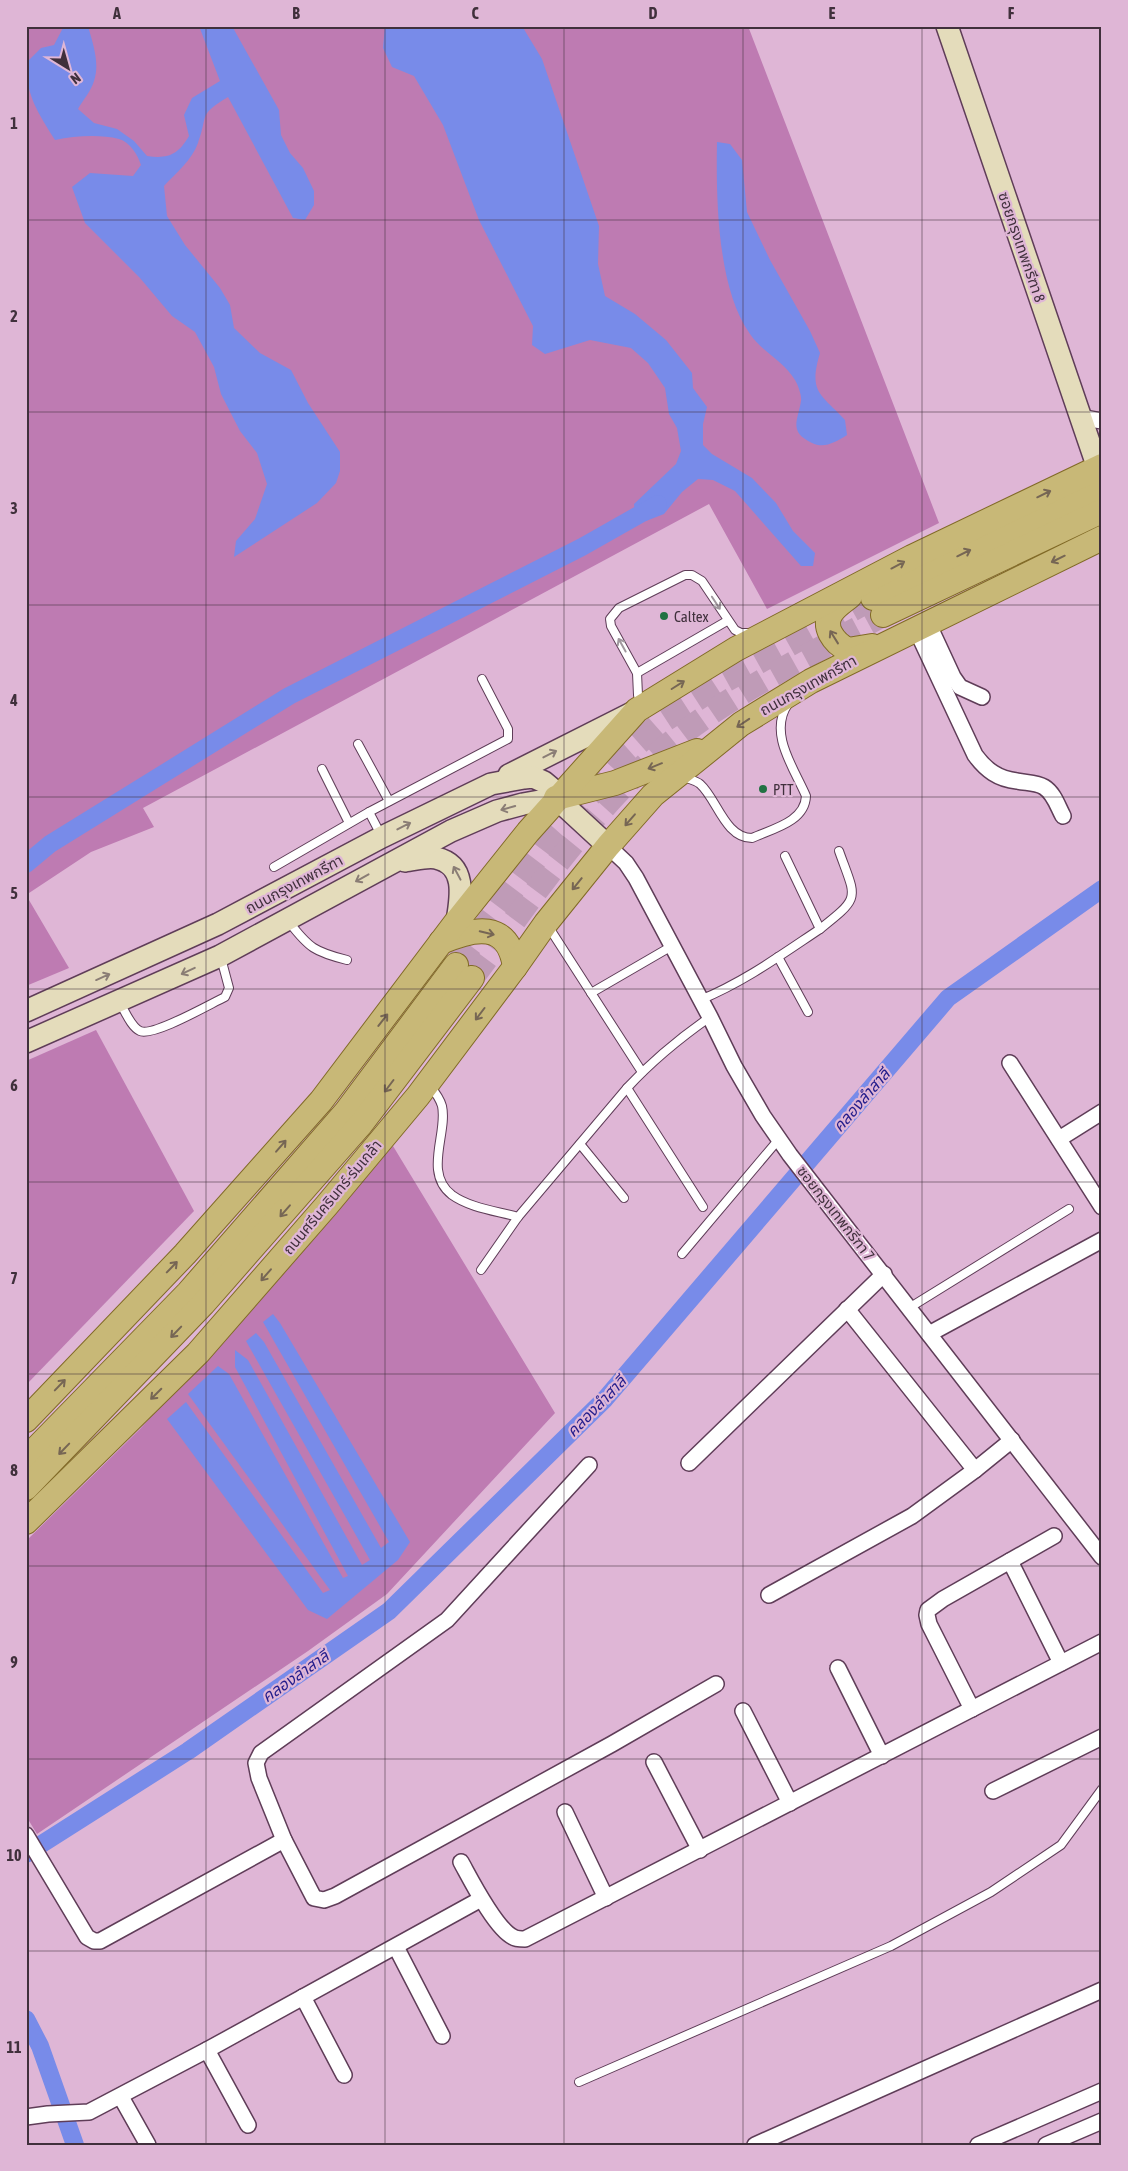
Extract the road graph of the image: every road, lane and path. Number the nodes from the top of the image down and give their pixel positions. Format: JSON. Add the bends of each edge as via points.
{"nodes":[{"id":1,"x":947,"y":26,"type":"edge"},
{"id":2,"x":1079,"y":416,"type":"junction"},
{"id":3,"x":1102,"y":421,"type":"edge"},
{"id":4,"x":1100,"y":473,"type":"edge"},
{"id":5,"x":1102,"y":511,"type":"edge"},
{"id":6,"x":1102,"y":538,"type":"edge"},
{"id":7,"x":874,"y":598,"type":"junction"},
{"id":8,"x":727,"y":620,"type":"junction"},
{"id":9,"x":922,"y":626,"type":"junction"},
{"id":10,"x":774,"y":630,"type":"junction"},
{"id":11,"x":893,"y":640,"type":"junction"},
{"id":12,"x":637,"y":673,"type":"junction"},
{"id":13,"x":482,"y":679,"type":"dead end"},
{"id":14,"x":810,"y":681,"type":"junction"},
{"id":15,"x":982,"y":697,"type":"dead end"},
{"id":16,"x":639,"y":709,"type":"junction"},
{"id":17,"x":717,"y":743,"type":"junction"},
{"id":18,"x":358,"y":744,"type":"dead end"},
{"id":19,"x":322,"y":769,"type":"dead end"},
{"id":20,"x":677,"y":774,"type":"junction"},
{"id":21,"x":491,"y":784,"type":"junction"},
{"id":22,"x":556,"y":798,"type":"junction"},
{"id":23,"x":389,"y":801,"type":"junction"},
{"id":24,"x":369,"y":812,"type":"junction"},
{"id":25,"x":1063,"y":816,"type":"dead end"},
{"id":26,"x":349,"y":823,"type":"junction"},
{"id":27,"x":382,"y":837,"type":"junction"},
{"id":28,"x":608,"y":846,"type":"junction"},
{"id":29,"x":839,"y":851,"type":"dead end"},
{"id":30,"x":785,"y":856,"type":"dead end"},
{"id":31,"x":392,"y":862,"type":"junction"},
{"id":32,"x":274,"y":867,"type":"dead end"},
{"id":33,"x":288,"y":920,"type":"junction"},
{"id":34,"x":457,"y":921,"type":"junction"},
{"id":35,"x":546,"y":923,"type":"junction"},
{"id":36,"x":820,"y":929,"type":"junction"},
{"id":37,"x":441,"y":942,"type":"junction"},
{"id":38,"x":672,"y":946,"type":"junction"},
{"id":39,"x":220,"y":956,"type":"junction"},
{"id":40,"x":778,"y":957,"type":"junction"},
{"id":41,"x":347,"y":960,"type":"dead end"},
{"id":42,"x":515,"y":967,"type":"junction"},
{"id":43,"x":67,"y":993,"type":"junction"},
{"id":44,"x":591,"y":993,"type":"junction"},
{"id":45,"x":700,"y":1000,"type":"junction"},
{"id":46,"x":119,"y":1001,"type":"junction"},
{"id":47,"x":26,"y":1011,"type":"edge"},
{"id":48,"x":808,"y":1012,"type":"dead end"},
{"id":49,"x":710,"y":1017,"type":"junction"},
{"id":50,"x":80,"y":1018,"type":"junction"},
{"id":51,"x":26,"y":1042,"type":"edge"},
{"id":52,"x":1010,"y":1063,"type":"dead end"},
{"id":53,"x":642,"y":1072,"type":"junction"},
{"id":54,"x":428,"y":1082,"type":"junction"},
{"id":55,"x":627,"y":1088,"type":"junction"},
{"id":56,"x":1102,"y":1112,"type":"edge"},
{"id":57,"x":779,"y":1139,"type":"junction"},
{"id":58,"x":1059,"y":1139,"type":"junction"},
{"id":59,"x":580,"y":1144,"type":"junction"},
{"id":60,"x":624,"y":1198,"type":"dead end"},
{"id":61,"x":702,"y":1206,"type":"dead end"},
{"id":62,"x":1102,"y":1207,"type":"edge"},
{"id":63,"x":1069,"y":1209,"type":"dead end"},
{"id":64,"x":518,"y":1217,"type":"junction"},
{"id":65,"x":1102,"y":1240,"type":"edge"},
{"id":66,"x":682,"y":1254,"type":"dead end"},
{"id":67,"x":481,"y":1270,"type":"dead end"},
{"id":68,"x":884,"y":1274,"type":"junction"},
{"id":69,"x":909,"y":1308,"type":"junction"},
{"id":70,"x":847,"y":1309,"type":"junction"},
{"id":71,"x":929,"y":1334,"type":"junction"},
{"id":72,"x":26,"y":1420,"type":"edge"},
{"id":73,"x":1012,"y":1440,"type":"junction"},
{"id":74,"x":26,"y":1459,"type":"edge"},
{"id":75,"x":689,"y":1463,"type":"dead end"},
{"id":76,"x":590,"y":1465,"type":"dead end"},
{"id":77,"x":975,"y":1470,"type":"junction"},
{"id":78,"x":26,"y":1488,"type":"edge"},
{"id":79,"x":26,"y":1522,"type":"edge"},
{"id":80,"x":1054,"y":1536,"type":"dead end"},
{"id":81,"x":1102,"y":1556,"type":"edge"},
{"id":82,"x":1010,"y":1561,"type":"junction"},
{"id":83,"x":769,"y":1595,"type":"dead end"},
{"id":84,"x":1102,"y":1642,"type":"edge"},
{"id":85,"x":1061,"y":1663,"type":"junction"},
{"id":86,"x":838,"y":1668,"type":"dead end"},
{"id":87,"x":716,"y":1684,"type":"dead end"},
{"id":88,"x":972,"y":1709,"type":"junction"},
{"id":89,"x":743,"y":1711,"type":"dead end"},
{"id":90,"x":1102,"y":1737,"type":"edge"},
{"id":91,"x":882,"y":1756,"type":"junction"},
{"id":92,"x":654,"y":1762,"type":"dead end"},
{"id":93,"x":1102,"y":1789,"type":"edge"},
{"id":94,"x":993,"y":1791,"type":"dead end"},
{"id":95,"x":790,"y":1803,"type":"junction"},
{"id":96,"x":565,"y":1812,"type":"dead end"},
{"id":97,"x":26,"y":1835,"type":"edge"},
{"id":98,"x":284,"y":1840,"type":"junction"},
{"id":99,"x":700,"y":1850,"type":"junction"},
{"id":100,"x":461,"y":1862,"type":"dead end"},
{"id":101,"x":606,"y":1898,"type":"junction"},
{"id":102,"x":482,"y":1899,"type":"junction"},
{"id":103,"x":396,"y":1947,"type":"junction"},
{"id":104,"x":1102,"y":1990,"type":"edge"},
{"id":105,"x":303,"y":1997,"type":"junction"},
{"id":106,"x":442,"y":2036,"type":"dead end"},
{"id":107,"x":207,"y":2050,"type":"junction"},
{"id":108,"x":344,"y":2075,"type":"dead end"},
{"id":109,"x":579,"y":2082,"type":"dead end"},
{"id":110,"x":1102,"y":2091,"type":"edge"},
{"id":111,"x":121,"y":2096,"type":"junction"},
{"id":112,"x":26,"y":2117,"type":"edge"},
{"id":113,"x":1102,"y":2121,"type":"edge"},
{"id":114,"x":248,"y":2125,"type":"dead end"},
{"id":115,"x":148,"y":2145,"type":"edge"},
{"id":116,"x":756,"y":2145,"type":"edge"},
{"id":117,"x":978,"y":2145,"type":"edge"},
{"id":118,"x":1046,"y":2145,"type":"edge"}],
"edges":[{"from":1,"to":2,"type":"main road","name":"ซอยกรุงเทพกรีฑา 8"},
{"from":2,"to":3,"type":"street"},
{"from":2,"to":4,"type":"main road","name":"ซอยกรุงเทพกรีฑา 8"},
{"from":7,"to":4,"type":"main road","one_way":true,"via":[[912,557]]},
{"from":5,"to":7,"type":"main road"},
{"from":6,"to":9,"type":"main road","name":"ถนนกรุงเทพกรีฑา","one_way":true},
{"from":7,"to":10,"type":"main road"},
{"from":11,"to":7,"type":"main road","one_way":true,"via":[[848,650],[830,633],[831,613]]},
{"from":8,"to":10,"type":"lane","via":[[741,633]]},
{"from":8,"to":12,"type":"lane"},
{"from":12,"to":8,"type":"lane","one_way":true,"via":[[611,626],[610,619],[619,608],[679,576],[692,575],[702,581]]},
{"from":9,"to":11,"type":"main road","name":"ถนนกรุงเทพกรีฑา"},
{"from":9,"to":15,"type":"street","via":[[960,687]]},
{"from":9,"to":25,"type":"street","via":[[975,755],[998,777],[1044,787]]},
{"from":16,"to":10,"type":"main road","one_way":true,"via":[[736,649]]},
{"from":11,"to":14,"type":"main road","name":"ถนนกรุงเทพกรีฑา"},
{"from":12,"to":16,"type":"lane"},
{"from":13,"to":23,"type":"lane","via":[[508,730],[508,739]]},
{"from":14,"to":17,"type":"main road","name":"ถนนกรุงเทพกรีฑา","one_way":true},
{"from":14,"to":20,"type":"lane","via":[[789,702],[780,724],[780,736],[806,796],[806,804],[795,818],[747,838],[732,830],[700,784]]},
{"from":21,"to":16,"type":"main road","one_way":true},
{"from":16,"to":22,"type":"main road"},
{"from":17,"to":20,"type":"main road","name":"ถนนกรุงเทพกรีฑา"},
{"from":17,"to":22,"type":"main road","one_way":true,"via":[[615,783]]},
{"from":18,"to":23,"type":"lane"},
{"from":19,"to":26,"type":"lane"},
{"from":20,"to":28,"type":"main road","name":"ถนนกรุงเทพกรีฑา","one_way":true,"via":[[653,795]]},
{"from":21,"to":22,"type":"main road","name":"ถนนกรุงเทพกรีฑา","via":[[533,777],[550,787]]},
{"from":27,"to":21,"type":"main road","name":"ถนนกรุงเทพกรีฑา","one_way":true},
{"from":22,"to":28,"type":"main road","name":"ถนนกรุงเทพกรีฑา"},
{"from":22,"to":31,"type":"main road","name":"ถนนกรุงเทพกรีฑา","one_way":true,"via":[[497,811]]},
{"from":22,"to":34,"type":"main road"},
{"from":23,"to":24,"type":"lane"},
{"from":24,"to":26,"type":"lane"},
{"from":24,"to":27,"type":"lane"},
{"from":26,"to":32,"type":"lane"},
{"from":43,"to":27,"type":"main road","name":"ถนนกรุงเทพกรีฑา","one_way":true,"via":[[218,924]]},
{"from":28,"to":35,"type":"main road","name":"ถนนศรีนครินทร์-ร่มเกล้า","one_way":true},
{"from":28,"to":38,"type":"street","name":"ซอยกรุงเทพกรีฑา 7","via":[[636,878]]},
{"from":29,"to":36,"type":"lane","via":[[852,899],[845,910]]},
{"from":30,"to":36,"type":"lane"},
{"from":31,"to":33,"type":"main road","name":"ถนนกรุงเทพกรีฑา","one_way":true},
{"from":34,"to":31,"type":"main road","one_way":true,"via":[[461,881],[452,865],[435,858]]},
{"from":33,"to":39,"type":"main road","name":"ถนนกรุงเทพกรีฑา"},
{"from":33,"to":41,"type":"lane","via":[[306,943],[322,954]]},
{"from":34,"to":37,"type":"main road"},
{"from":35,"to":42,"type":"main road","name":"ถนนศรีนครินทร์-ร่มเกล้า"},
{"from":35,"to":44,"type":"lane"},
{"from":36,"to":40,"type":"lane"},
{"from":37,"to":42,"type":"main road","one_way":true,"via":[[476,930],[488,932],[511,949]]},
{"from":72,"to":37,"type":"main road","one_way":true,"via":[[185,1254],[321,1101]]},
{"from":38,"to":44,"type":"lane"},
{"from":38,"to":45,"type":"street","name":"ซอยกรุงเทพกรีฑา 7"},
{"from":39,"to":46,"type":"main road","name":"ถนนกรุงเทพกรีฑา","one_way":true},
{"from":39,"to":46,"type":"lane","via":[[229,988],[224,997],[155,1031],[140,1032]]},
{"from":40,"to":45,"type":"lane","via":[[728,988]]},
{"from":40,"to":48,"type":"lane"},
{"from":42,"to":54,"type":"main road","name":"ถนนศรีนครินทร์-ร่มเกล้า","one_way":true},
{"from":43,"to":47,"type":"main road","name":"ถนนกรุงเทพกรีฑา"},
{"from":43,"to":50,"type":"main road"},
{"from":44,"to":53,"type":"lane"},
{"from":45,"to":49,"type":"street","name":"ซอยกรุงเทพกรีฑา 7"},
{"from":46,"to":50,"type":"main road","name":"ถนนกรุงเทพกรีฑา"},
{"from":49,"to":53,"type":"lane","via":[[686,1033]]},
{"from":49,"to":57,"type":"street","name":"ซอยกรุงเทพกรีฑา 7","via":[[734,1066]]},
{"from":50,"to":51,"type":"main road","name":"ถนนกรุงเทพกรีฑา"},
{"from":52,"to":58,"type":"street"},
{"from":53,"to":55,"type":"lane"},
{"from":54,"to":64,"type":"lane","via":[[443,1116],[438,1169],[443,1184],[451,1194],[473,1204]]},
{"from":54,"to":79,"type":"main road","name":"ถนนศรีนครินทร์-ร่มเกล้า","one_way":true,"via":[[327,1205],[198,1353]]},
{"from":55,"to":59,"type":"lane"},
{"from":55,"to":61,"type":"lane"},
{"from":56,"to":58,"type":"street"},
{"from":57,"to":66,"type":"lane"},
{"from":57,"to":68,"type":"street","name":"ซอยกรุงเทพกรีฑา 7"},
{"from":58,"to":62,"type":"street"},
{"from":59,"to":60,"type":"lane"},
{"from":59,"to":64,"type":"lane"},
{"from":63,"to":69,"type":"lane"},
{"from":64,"to":67,"type":"lane"},
{"from":65,"to":71,"type":"street"},
{"from":68,"to":69,"type":"street","name":"ซอยกรุงเทพกรีฑา 7"},
{"from":68,"to":70,"type":"street"},
{"from":69,"to":71,"type":"street","name":"ซอยกรุงเทพกรีฑา 7"},
{"from":70,"to":75,"type":"street"},
{"from":70,"to":77,"type":"street"},
{"from":71,"to":73,"type":"street","name":"ซอยกรุงเทพกรีฑา 7"},
{"from":73,"to":77,"type":"street"},
{"from":73,"to":81,"type":"street","name":"ซอยกรุงเทพกรีฑา 7"},
{"from":74,"to":78,"type":"main road","name":"ถนนศรีนครินทร์-ร่มเกล้า","one_way":true,"via":[[188,1293],[464,972],[354,1132],[202,1304]]},
{"from":76,"to":98,"type":"street","via":[[447,1620],[261,1753],[256,1762],[259,1778]]},
{"from":77,"to":83,"type":"street","via":[[912,1516]]},
{"from":80,"to":82,"type":"street"},
{"from":82,"to":85,"type":"street"},
{"from":82,"to":88,"type":"street","via":[[943,1598],[928,1610],[929,1624]]},
{"from":84,"to":85,"type":"street"},
{"from":85,"to":88,"type":"street"},
{"from":86,"to":91,"type":"street"},
{"from":87,"to":98,"type":"street","via":[[324,1900],[314,1898]]},
{"from":88,"to":91,"type":"street"},
{"from":89,"to":95,"type":"street"},
{"from":90,"to":94,"type":"street"},
{"from":91,"to":95,"type":"street"},
{"from":92,"to":99,"type":"street"},
{"from":93,"to":109,"type":"lane","via":[[1061,1845],[991,1892],[892,1946]]},
{"from":95,"to":99,"type":"street"},
{"from":96,"to":101,"type":"street"},
{"from":97,"to":98,"type":"street","via":[[87,1937],[94,1941],[100,1941]]},
{"from":99,"to":101,"type":"street"},
{"from":100,"to":102,"type":"street"},
{"from":101,"to":102,"type":"street","via":[[525,1940],[514,1938],[504,1930]]},
{"from":102,"to":103,"type":"street"},
{"from":103,"to":105,"type":"street"},
{"from":103,"to":106,"type":"street"},
{"from":104,"to":116,"type":"street"},
{"from":105,"to":107,"type":"street"},
{"from":105,"to":108,"type":"street"},
{"from":107,"to":111,"type":"street"},
{"from":107,"to":114,"type":"street"},
{"from":110,"to":117,"type":"street"},
{"from":111,"to":112,"type":"street","via":[[89,2112]]},
{"from":111,"to":115,"type":"street"},
{"from":113,"to":118,"type":"street"}]}
